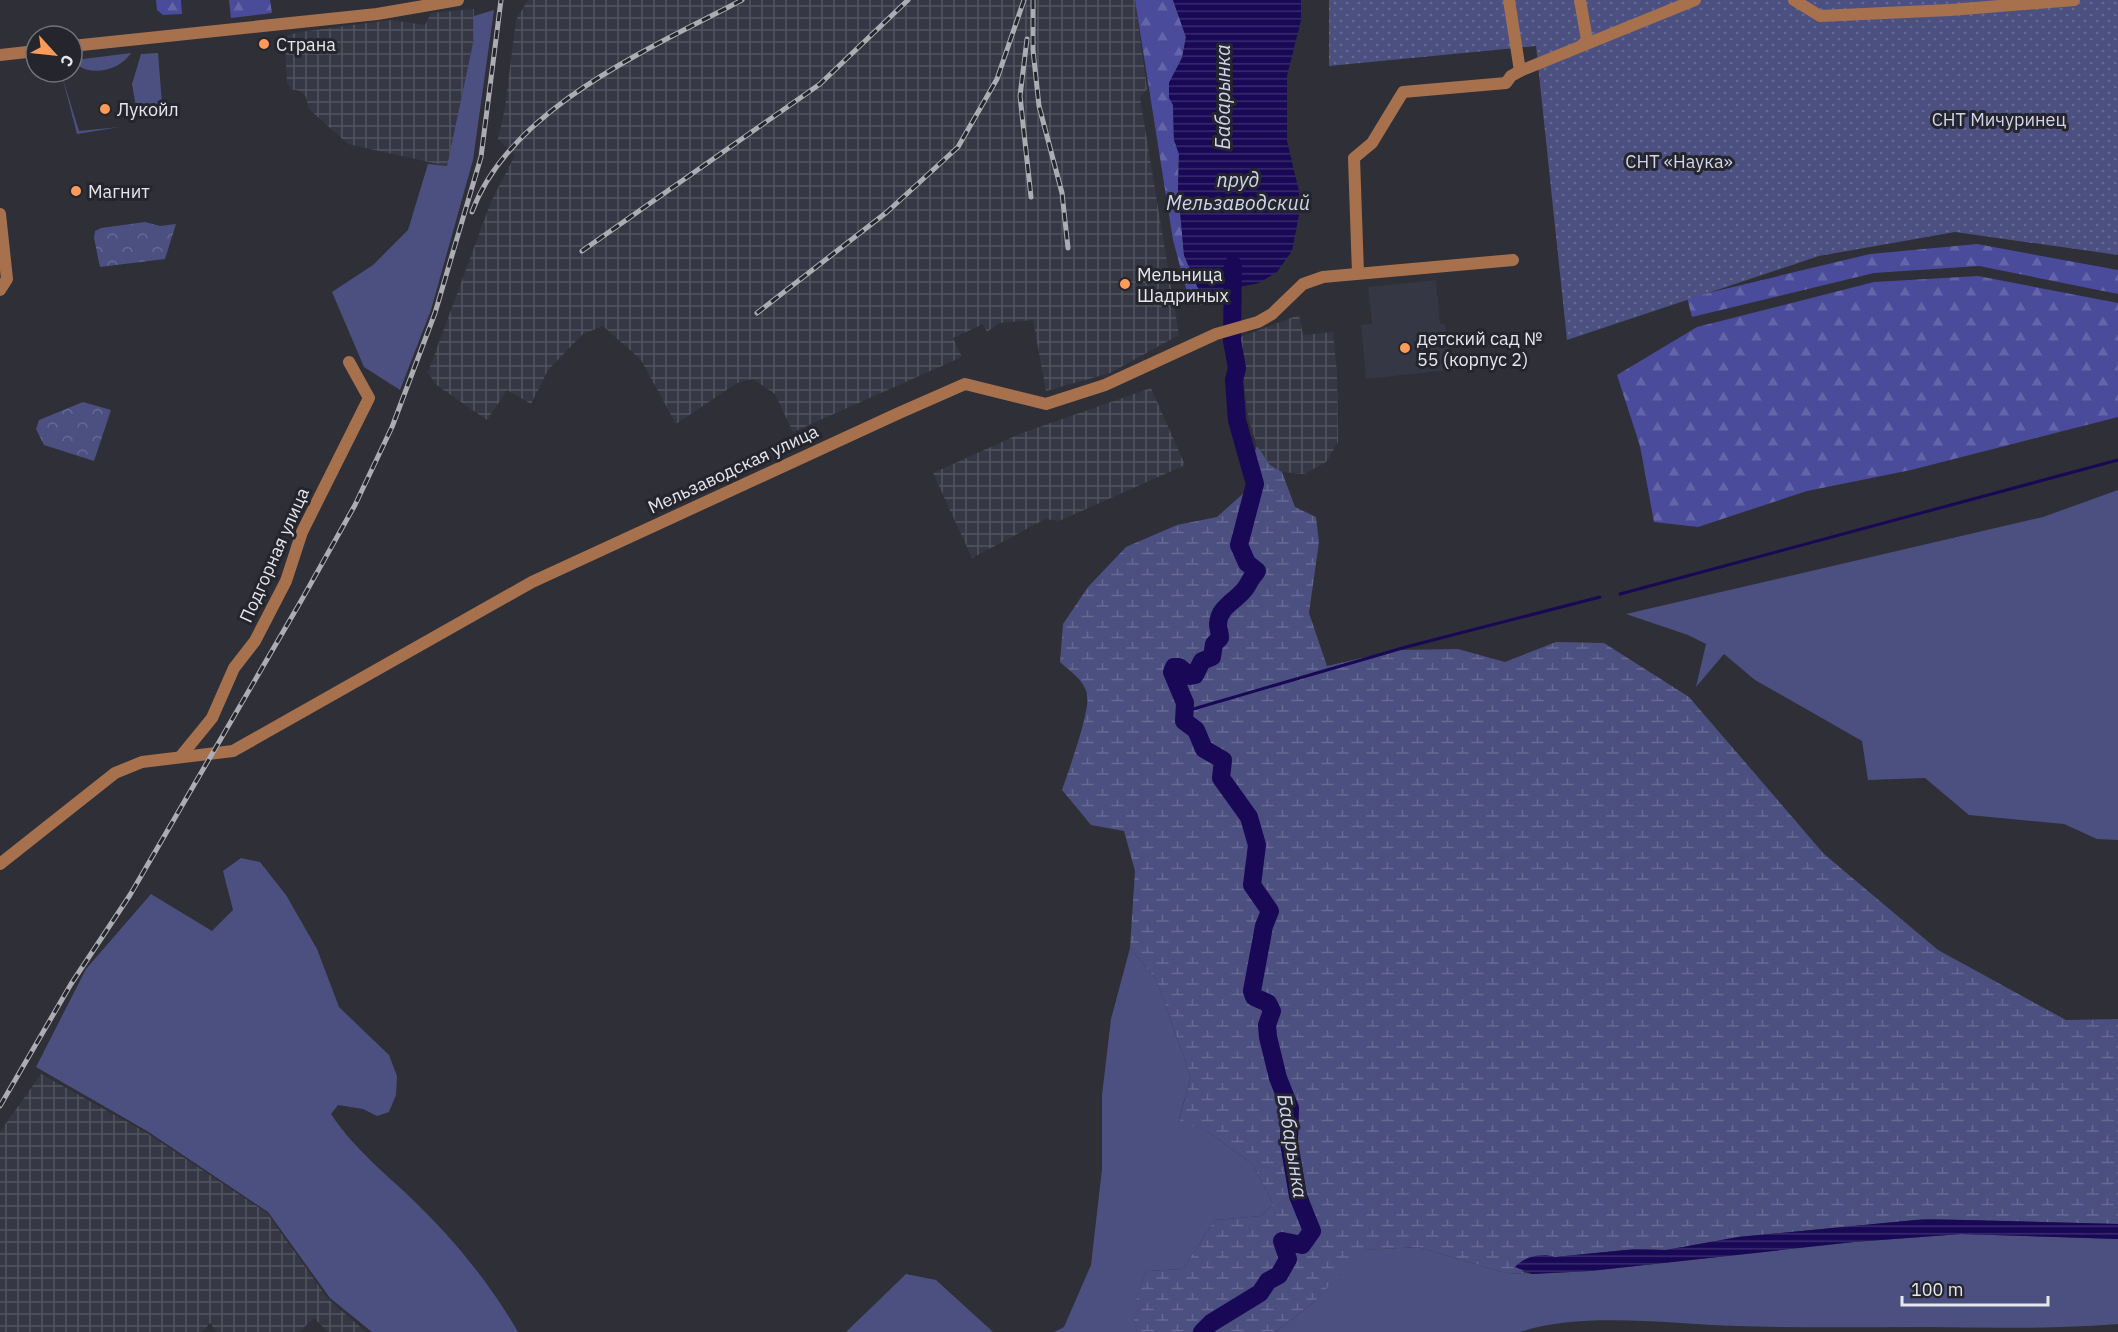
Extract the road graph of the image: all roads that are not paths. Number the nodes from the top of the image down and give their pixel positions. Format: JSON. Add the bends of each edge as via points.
{"nodes":[{"id":1,"x":458,"y":0,"type":"edge"},
{"id":2,"x":1509,"y":0,"type":"edge"},
{"id":3,"x":1580,"y":0,"type":"edge"},
{"id":4,"x":1695,"y":0,"type":"edge"},
{"id":5,"x":1794,"y":0,"type":"edge"},
{"id":6,"x":2074,"y":0,"type":"edge"},
{"id":7,"x":1664,"y":6,"type":"edge"},
{"id":8,"x":1583,"y":44,"type":"junction"},
{"id":9,"x":84,"y":45,"type":"edge"},
{"id":10,"x":24,"y":52,"type":"edge"},
{"id":11,"x":0,"y":55,"type":"edge"},
{"id":12,"x":1520,"y":71,"type":"junction"},
{"id":13,"x":0,"y":214,"type":"edge"},
{"id":14,"x":1513,"y":260,"type":"dead end"},
{"id":15,"x":1358,"y":273,"type":"junction"},
{"id":16,"x":0,"y":290,"type":"edge"},
{"id":17,"x":349,"y":362,"type":"dead end"},
{"id":18,"x":181,"y":756,"type":"junction"},
{"id":19,"x":5,"y":860,"type":"edge"}],
"edges":[{"from":1,"to":9,"type":"street","via":[[377,14]]},
{"from":2,"to":12,"type":"street"},
{"from":3,"to":8,"type":"street","via":[[1587,40]]},
{"from":4,"to":7,"type":"street"},
{"from":5,"to":6,"type":"street","via":[[1820,16]]},
{"from":7,"to":8,"type":"street"},
{"from":8,"to":12,"type":"street"},
{"from":10,"to":11,"type":"street"},
{"from":12,"to":15,"type":"street","via":[[1506,83],[1403,92],[1372,143],[1354,158]]},
{"from":13,"to":16,"type":"street","via":[[7,279]]},
{"from":14,"to":15,"type":"street","name":"Мельзаводская улица"},
{"from":15,"to":18,"type":"street","name":"Мельзаводская улица","via":[[1311,280],[1272,314],[1216,334],[1105,386],[1046,404],[965,384],[532,582],[233,751]]},
{"from":17,"to":18,"type":"street","name":"Подгорная улица","via":[[369,398],[302,532],[285,581],[255,641],[234,668],[212,718]]},
{"from":18,"to":19,"type":"street","name":"Мельзаводская улица","via":[[142,762],[115,773]]}]}
